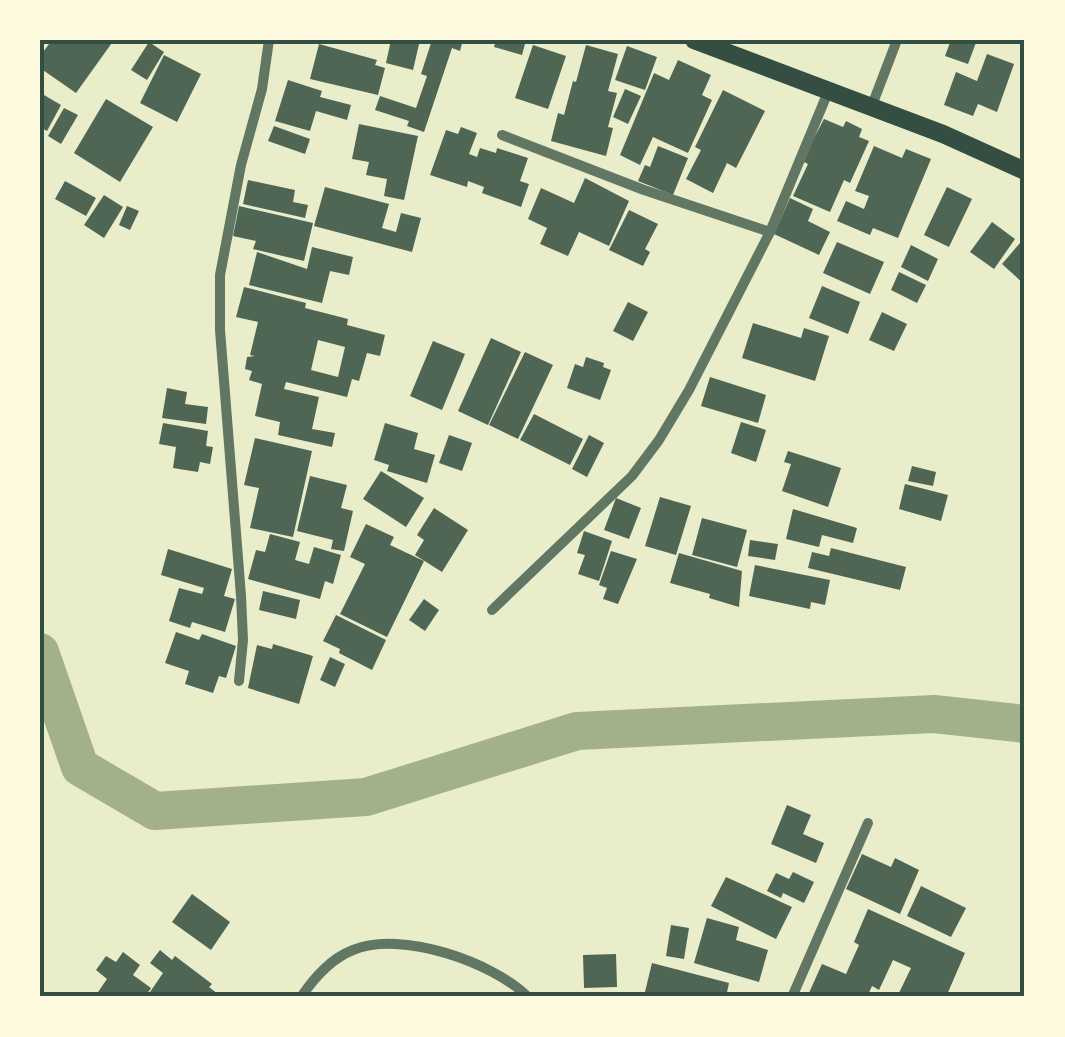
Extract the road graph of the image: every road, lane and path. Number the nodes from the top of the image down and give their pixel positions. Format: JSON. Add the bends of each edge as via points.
{"nodes":[{"id":1,"x":269,"y":40,"type":"edge"},
{"id":2,"x":694,"y":40,"type":"edge"},
{"id":3,"x":897,"y":40,"type":"edge"},
{"id":4,"x":828,"y":92,"type":"junction"},
{"id":5,"x":871,"y":109,"type":"junction"},
{"id":6,"x":502,"y":134,"type":"dead end"},
{"id":7,"x":1025,"y":172,"type":"edge"},
{"id":8,"x":770,"y":232,"type":"junction"},
{"id":9,"x":492,"y":610,"type":"dead end"},
{"id":10,"x":239,"y":681,"type":"dead end"},
{"id":11,"x":868,"y":822,"type":"dead end"},
{"id":12,"x":302,"y":997,"type":"edge"},
{"id":13,"x":528,"y":997,"type":"edge"},
{"id":14,"x":792,"y":997,"type":"edge"}],
"edges":[{"from":1,"to":10,"type":"street","via":[[220,275],[242,610]]},
{"from":2,"to":4,"type":"highway"},
{"from":3,"to":5,"type":"street"},
{"from":4,"to":5,"type":"highway"},
{"from":4,"to":8,"type":"street"},
{"from":5,"to":7,"type":"highway"},
{"from":6,"to":8,"type":"street"},
{"from":8,"to":9,"type":"street","via":[[659,440],[632,476]]},
{"from":11,"to":14,"type":"street"},
{"from":12,"to":13,"type":"street","via":[[318,973],[353,949],[390,945],[482,965]]}]}
